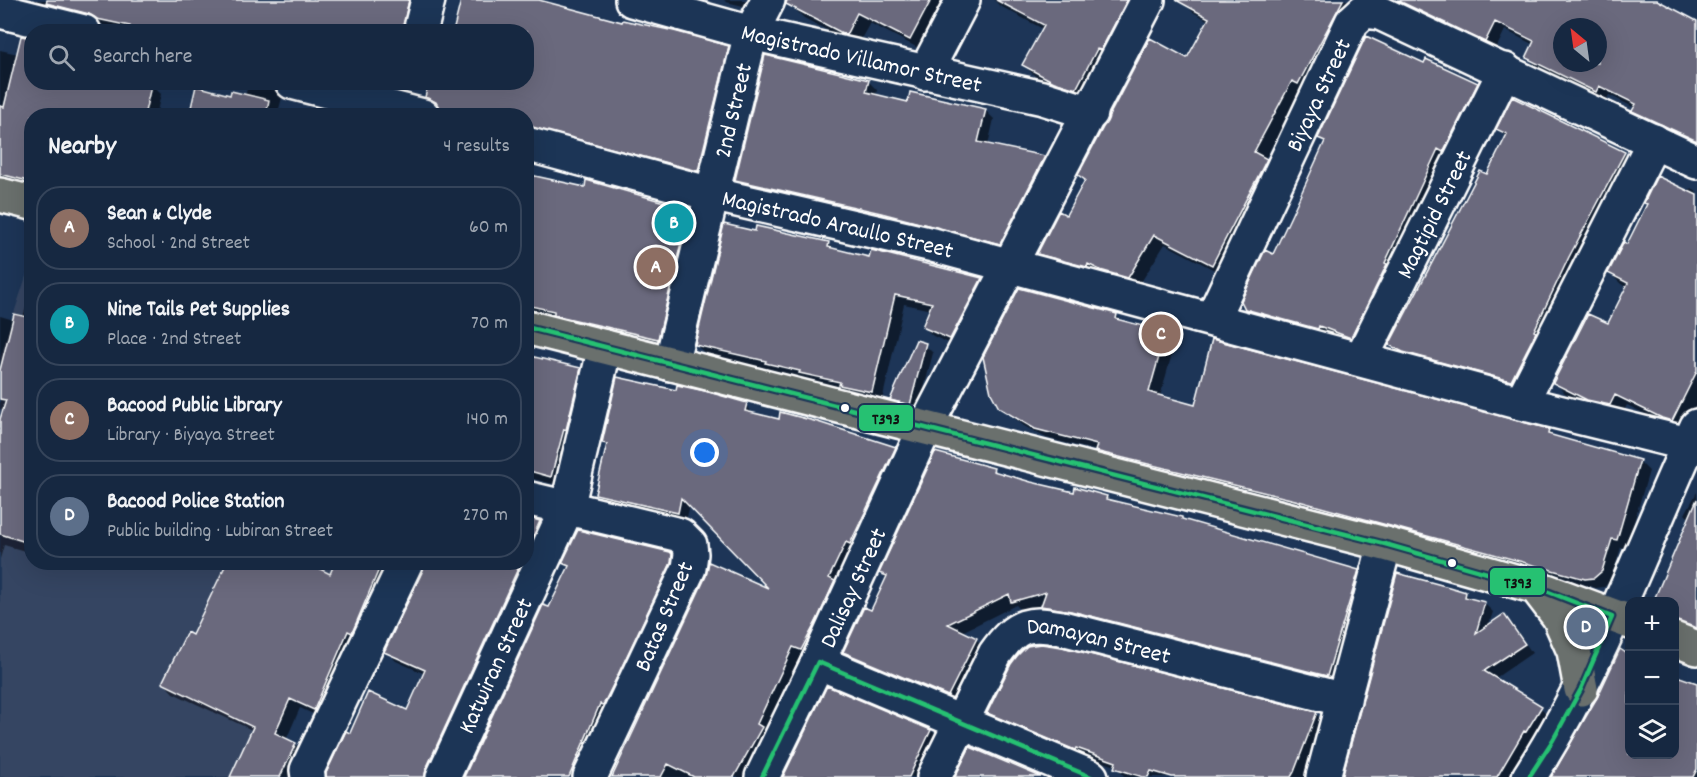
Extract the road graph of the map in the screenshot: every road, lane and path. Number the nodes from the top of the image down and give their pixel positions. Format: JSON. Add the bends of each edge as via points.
{"nodes":[{"id":1,"x":428,"y":0,"type":"edge"},
{"id":2,"x":632,"y":0,"type":"edge"},
{"id":3,"x":768,"y":0,"type":"edge"},
{"id":4,"x":963,"y":0,"type":"edge"},
{"id":5,"x":1148,"y":0,"type":"edge"},
{"id":6,"x":0,"y":11,"type":"edge"},
{"id":7,"x":52,"y":24,"type":"edge"},
{"id":8,"x":422,"y":24,"type":"edge"},
{"id":9,"x":751,"y":33,"type":"junction"},
{"id":10,"x":1505,"y":70,"type":"junction"},
{"id":11,"x":925,"y":73,"type":"junction"},
{"id":12,"x":330,"y":90,"type":"edge"},
{"id":13,"x":407,"y":106,"type":"edge"},
{"id":14,"x":1091,"y":113,"type":"junction"},
{"id":15,"x":1654,"y":141,"type":"junction"},
{"id":16,"x":534,"y":146,"type":"edge"},
{"id":17,"x":1697,"y":162,"type":"edge"},
{"id":18,"x":711,"y":194,"type":"junction"},
{"id":19,"x":0,"y":195,"type":"edge"},
{"id":20,"x":24,"y":201,"type":"edge"},
{"id":21,"x":1011,"y":266,"type":"junction"},
{"id":22,"x":1212,"y":319,"type":"junction"},
{"id":23,"x":534,"y":329,"type":"edge"},
{"id":24,"x":605,"y":347,"type":"junction"},
{"id":25,"x":1361,"y":359,"type":"junction"},
{"id":26,"x":671,"y":364,"type":"junction"},
{"id":27,"x":1521,"y":404,"type":"junction"},
{"id":28,"x":925,"y":428,"type":"junction"},
{"id":29,"x":1693,"y":435,"type":"edge"},
{"id":30,"x":534,"y":500,"type":"edge"},
{"id":31,"x":567,"y":508,"type":"junction"},
{"id":32,"x":1385,"y":544,"type":"junction"},
{"id":33,"x":402,"y":570,"type":"edge"},
{"id":34,"x":1536,"y":587,"type":"junction"},
{"id":35,"x":1621,"y":620,"type":"edge"},
{"id":36,"x":1679,"y":641,"type":"edge"},
{"id":37,"x":1697,"y":648,"type":"edge"},
{"id":38,"x":818,"y":662,"type":"junction"},
{"id":39,"x":1581,"y":689,"type":"junction"},
{"id":40,"x":1344,"y":700,"type":"junction"},
{"id":41,"x":961,"y":724,"type":"junction"},
{"id":42,"x":1085,"y":776,"type":"edge"},
{"id":43,"x":308,"y":777,"type":"edge"},
{"id":44,"x":443,"y":777,"type":"edge"},
{"id":45,"x":590,"y":777,"type":"edge"},
{"id":46,"x":762,"y":777,"type":"edge"},
{"id":47,"x":934,"y":777,"type":"edge"},
{"id":48,"x":1323,"y":777,"type":"edge"},
{"id":49,"x":1529,"y":777,"type":"edge"}],
"edges":[{"from":1,"to":8,"type":"street"},
{"from":2,"to":9,"type":"street","name":"Magistrado Villamor Street"},
{"from":3,"to":9,"type":"street","name":"2nd Street"},
{"from":4,"to":11,"type":"street"},
{"from":5,"to":14,"type":"street","name":"Dalisay Street"},
{"from":6,"to":7,"type":"street"},
{"from":9,"to":11,"type":"street","name":"Magistrado Villamor Street"},
{"from":9,"to":18,"type":"street","name":"2nd Street"},
{"from":10,"to":15,"type":"street","name":"Biyaya Street"},
{"from":10,"to":22,"type":"street","name":"Biyaya Street","via":[[1380,13],[1364,11],[1352,22]]},
{"from":10,"to":25,"type":"street","name":"Magtipid Street"},
{"from":11,"to":14,"type":"street","name":"Magistrado Villamor Street","via":[[1042,98]]},
{"from":12,"to":13,"type":"street"},
{"from":14,"to":21,"type":"street","name":"Dalisay Street"},
{"from":15,"to":17,"type":"street","name":"Biyaya Street"},
{"from":15,"to":27,"type":"street"},
{"from":16,"to":18,"type":"street","name":"Magistrado Araullo Street"},
{"from":18,"to":21,"type":"street","name":"Magistrado Araullo Street"},
{"from":18,"to":26,"type":"street","name":"2nd Street"},
{"from":19,"to":20,"type":"main road"},
{"from":21,"to":22,"type":"street"},
{"from":21,"to":28,"type":"street","name":"Dalisay Street"},
{"from":22,"to":25,"type":"street"},
{"from":23,"to":24,"type":"main road"},
{"from":24,"to":26,"type":"main road"},
{"from":24,"to":31,"type":"street","name":"Katwiran Street"},
{"from":25,"to":27,"type":"street"},
{"from":26,"to":28,"type":"main road"},
{"from":27,"to":29,"type":"street"},
{"from":28,"to":32,"type":"main road"},
{"from":28,"to":38,"type":"street","name":"Dalisay Street"},
{"from":29,"to":35,"type":"street"},
{"from":30,"to":31,"type":"street","name":"Batas Street"},
{"from":31,"to":44,"type":"street","name":"Katwiran Street"},
{"from":31,"to":45,"type":"street","name":"Batas Street","via":[[680,535],[690,545],[691,554],[689,568]]},
{"from":32,"to":34,"type":"main road"},
{"from":32,"to":40,"type":"street"},
{"from":33,"to":43,"type":"street","via":[[307,770]]},
{"from":34,"to":35,"type":"main road"},
{"from":34,"to":39,"type":"main road","via":[[1567,634]]},
{"from":35,"to":39,"type":"street"},
{"from":36,"to":37,"type":"main road"},
{"from":38,"to":41,"type":"street"},
{"from":38,"to":46,"type":"street","name":"Dalisay Street"},
{"from":39,"to":49,"type":"street"},
{"from":40,"to":41,"type":"street","name":"Damayan Street","via":[[1066,629],[1033,625],[1008,636]]},
{"from":40,"to":48,"type":"street"},
{"from":41,"to":42,"type":"street"},
{"from":41,"to":47,"type":"street","name":"Damayan Street"}]}
